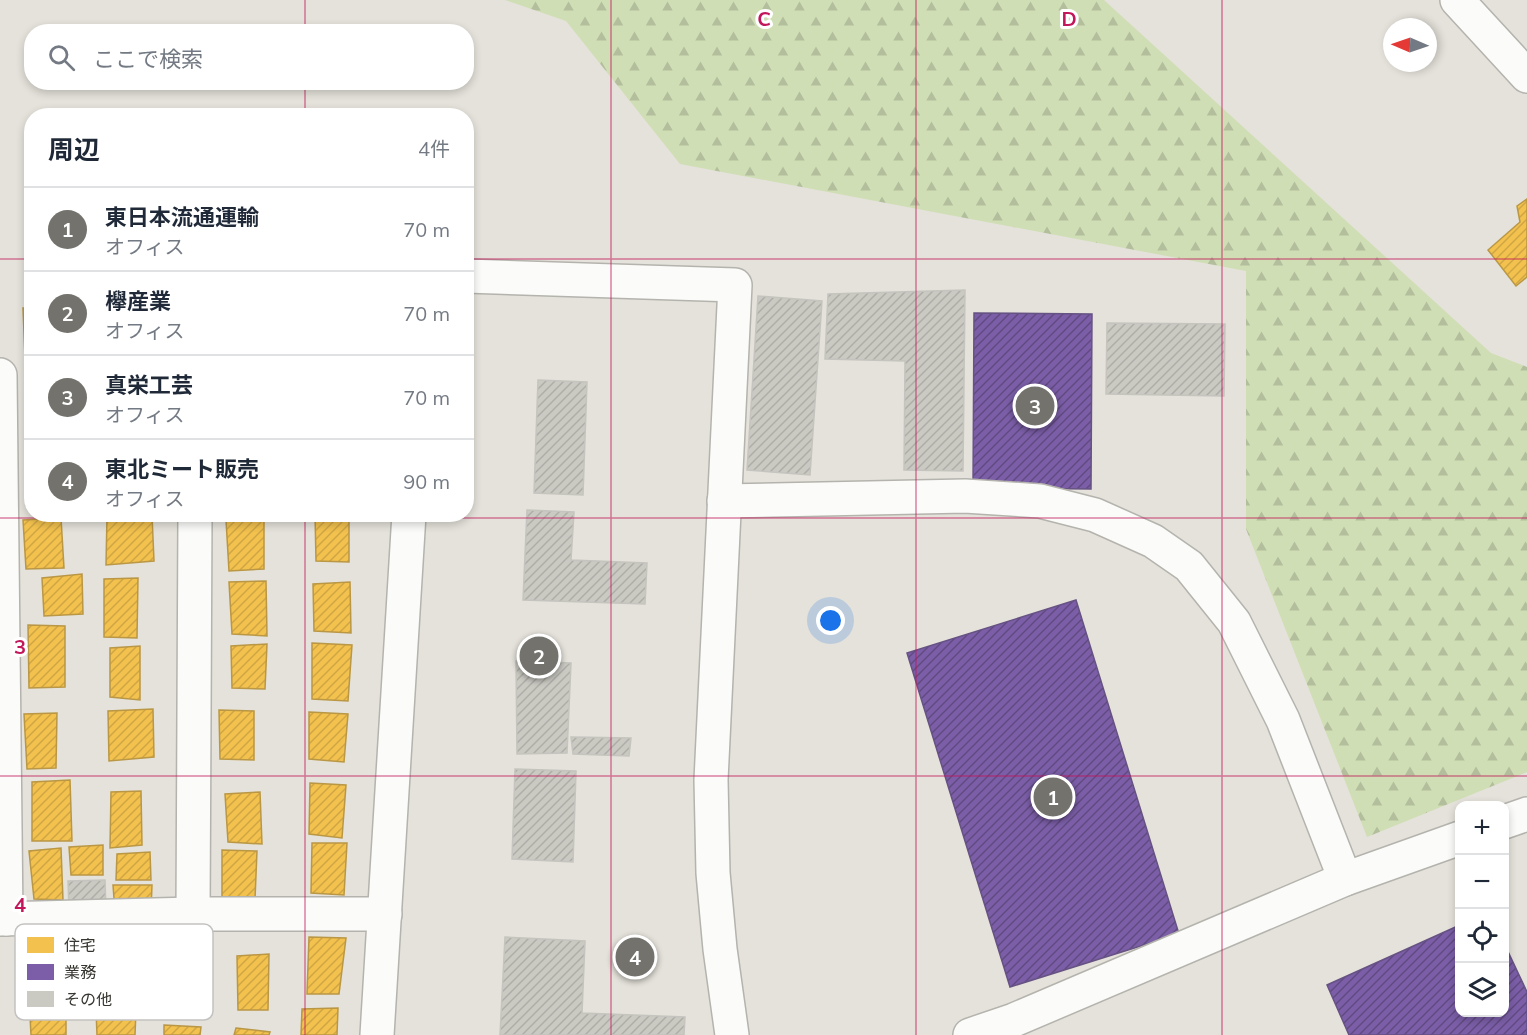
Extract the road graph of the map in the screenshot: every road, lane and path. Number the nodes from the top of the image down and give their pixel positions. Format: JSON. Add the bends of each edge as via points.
{"nodes":[{"id":1,"x":1457,"y":0,"type":"edge"},
{"id":2,"x":1527,"y":76,"type":"edge"},
{"id":3,"x":474,"y":276,"type":"edge"},
{"id":4,"x":0,"y":375,"type":"edge"},
{"id":5,"x":724,"y":501,"type":"junction"},
{"id":6,"x":195,"y":522,"type":"edge"},
{"id":7,"x":409,"y":522,"type":"edge"},
{"id":8,"x":1527,"y":814,"type":"edge"},
{"id":9,"x":1509,"y":820,"type":"edge"},
{"id":10,"x":1455,"y":840,"type":"edge"},
{"id":11,"x":1345,"y":879,"type":"junction"},
{"id":12,"x":193,"y":914,"type":"junction"},
{"id":13,"x":385,"y":914,"type":"junction"},
{"id":14,"x":3,"y":919,"type":"edge"},
{"id":15,"x":377,"y":1035,"type":"edge"},
{"id":16,"x":732,"y":1035,"type":"edge"},
{"id":17,"x":970,"y":1035,"type":"edge"}],
"edges":[{"from":1,"to":2,"type":"street"},
{"from":3,"to":5,"type":"street","via":[[735,285]]},
{"from":4,"to":14,"type":"street"},
{"from":5,"to":11,"type":"street","via":[[965,496],[1040,501],[1095,515],[1153,542],[1189,566],[1234,622],[1283,720]]},
{"from":5,"to":16,"type":"street","via":[[711,792],[713,873]]},
{"from":6,"to":12,"type":"street"},
{"from":7,"to":13,"type":"street"},
{"from":8,"to":9,"type":"street"},
{"from":10,"to":11,"type":"street"},
{"from":11,"to":17,"type":"street","via":[[1014,1020]]},
{"from":12,"to":13,"type":"street"},
{"from":12,"to":14,"type":"street"},
{"from":13,"to":15,"type":"street"}]}
